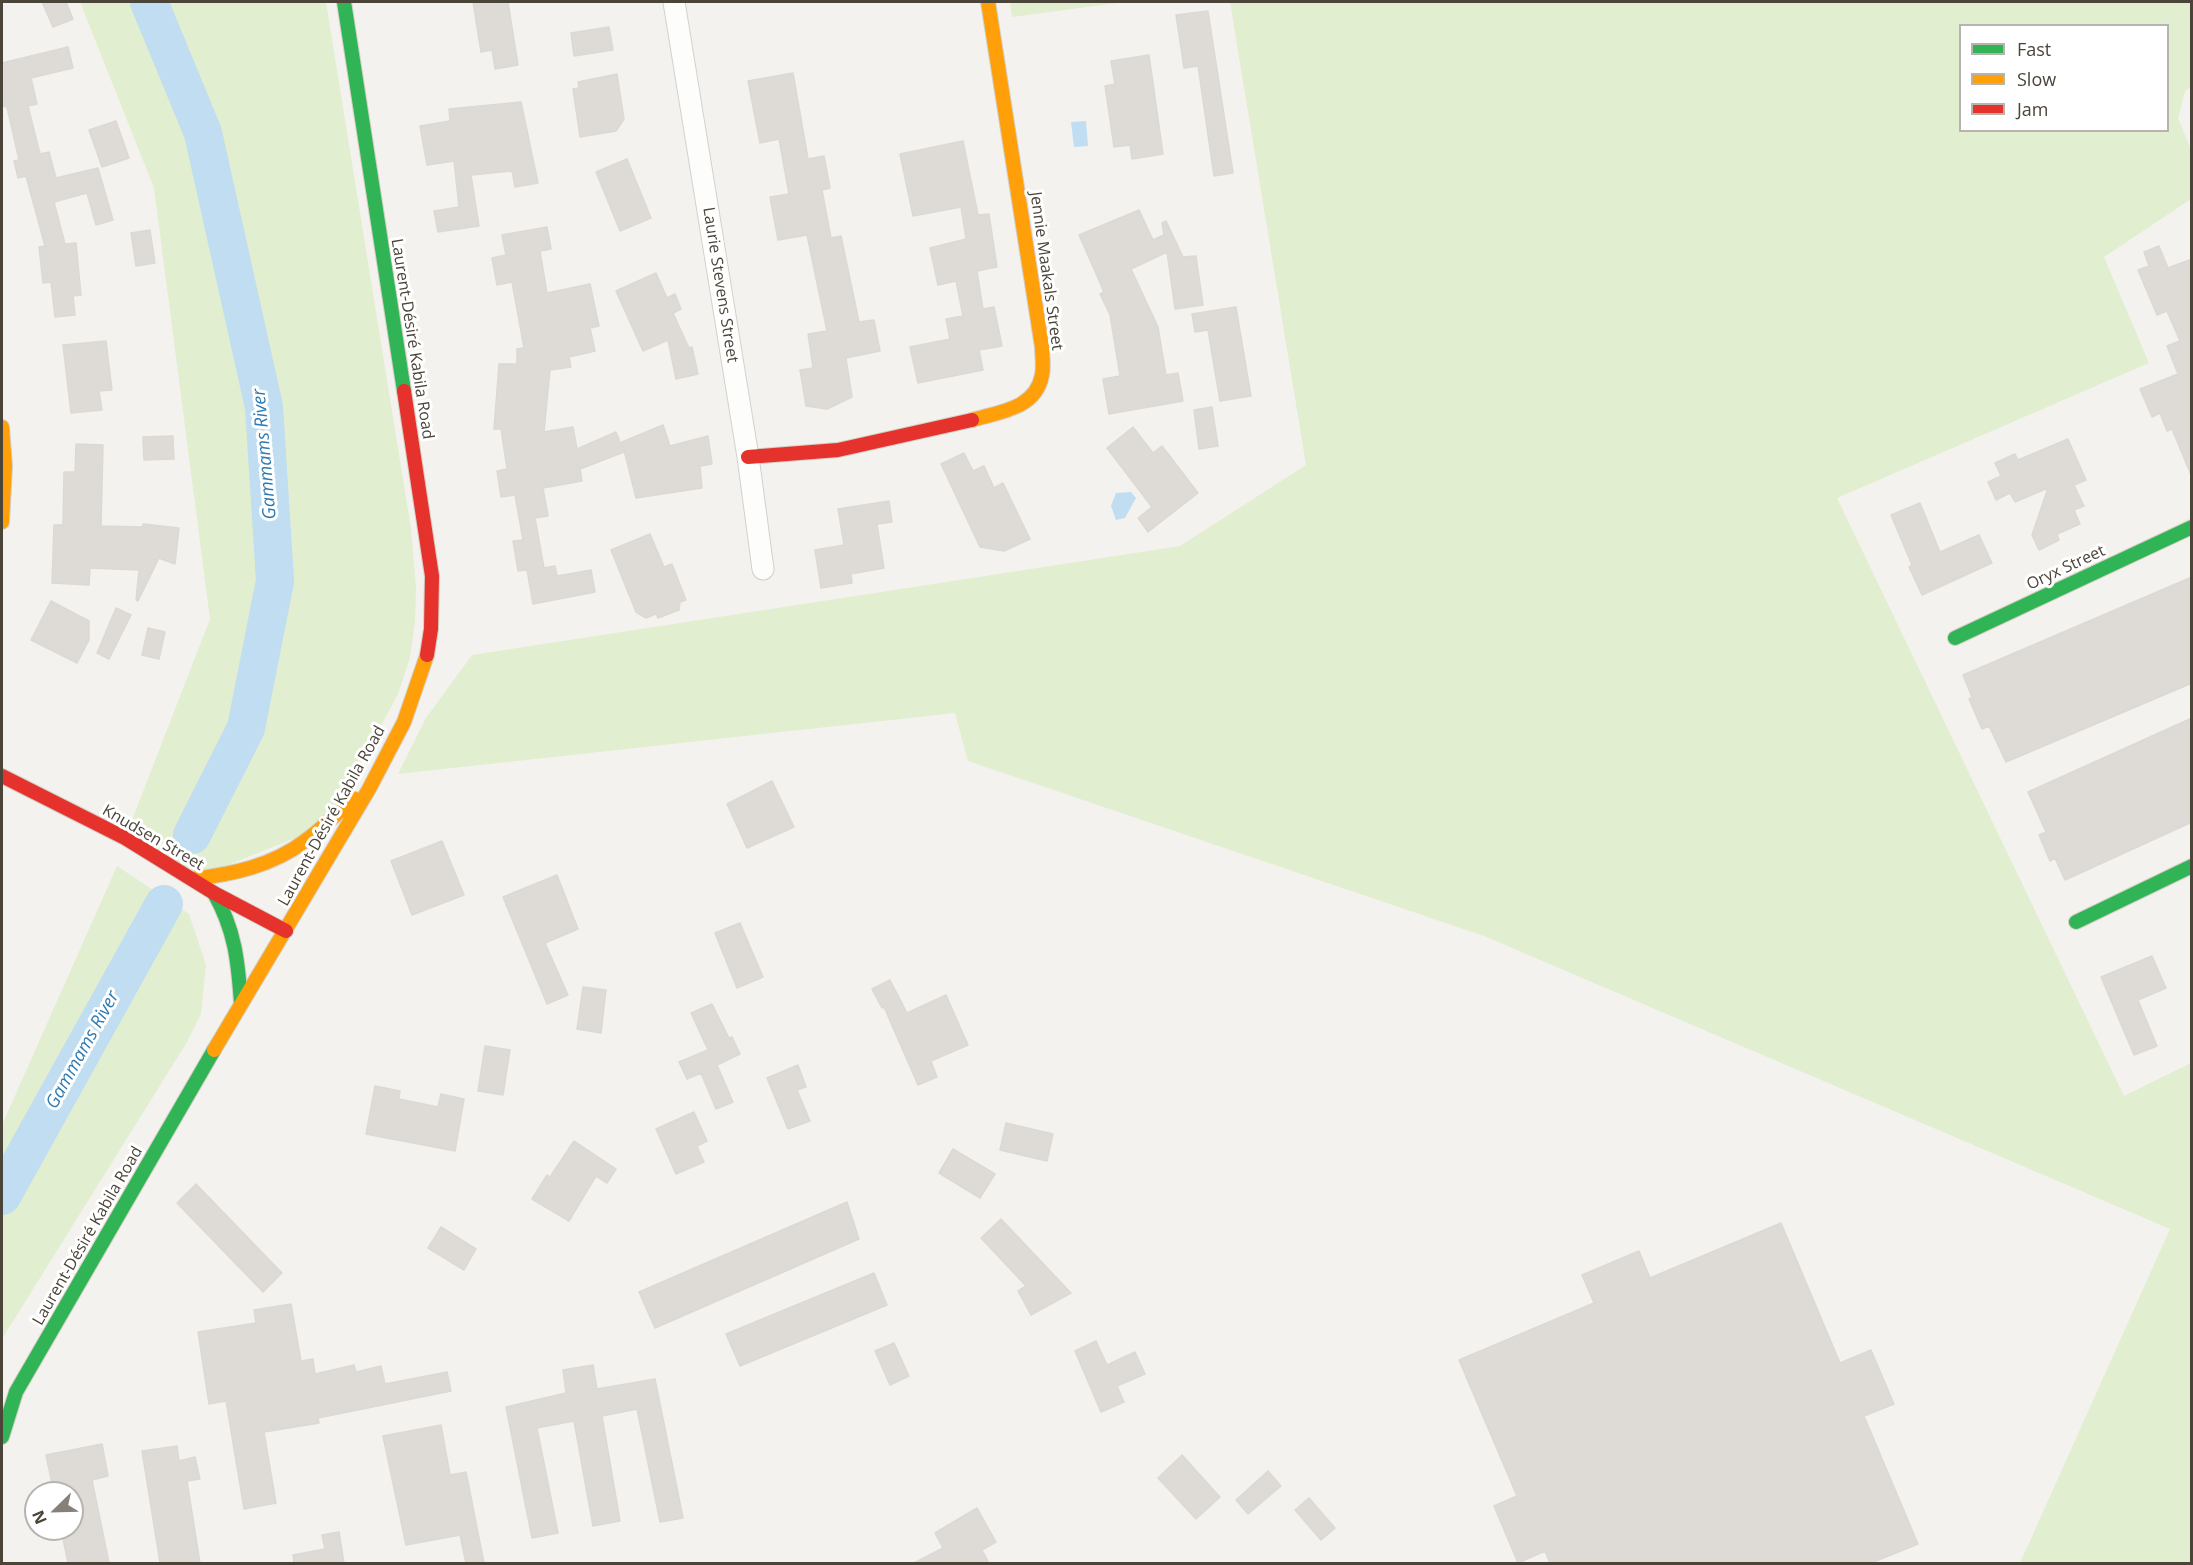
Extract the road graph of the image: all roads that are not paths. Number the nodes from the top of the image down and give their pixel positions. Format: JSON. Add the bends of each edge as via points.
{"nodes":[{"id":1,"x":344,"y":2,"type":"edge"},
{"id":2,"x":674,"y":2,"type":"edge"},
{"id":3,"x":988,"y":2,"type":"edge"},
{"id":4,"x":2,"y":427,"type":"edge"},
{"id":5,"x":748,"y":457,"type":"junction"},
{"id":6,"x":2,"y":522,"type":"edge"},
{"id":7,"x":2192,"y":527,"type":"edge"},
{"id":8,"x":763,"y":569,"type":"dead end"},
{"id":9,"x":1955,"y":638,"type":"dead end"},
{"id":10,"x":2,"y":776,"type":"edge"},
{"id":11,"x":369,"y":789,"type":"junction"},
{"id":12,"x":2192,"y":866,"type":"edge"},
{"id":13,"x":193,"y":879,"type":"junction"},
{"id":14,"x":213,"y":893,"type":"junction"},
{"id":15,"x":2076,"y":922,"type":"dead end"},
{"id":16,"x":286,"y":931,"type":"junction"},
{"id":17,"x":241,"y":1003,"type":"junction"},
{"id":18,"x":2,"y":1437,"type":"edge"}],
"edges":[{"from":1,"to":11,"type":"street","name":"Laurent-Désiré Kabila Road","via":[[432,576],[428,651],[404,722]]},
{"from":2,"to":5,"type":"street","name":"Laurie Stevens Street"},
{"from":3,"to":5,"type":"street","name":"Jennie Maakals Street","via":[[1042,347],[1041,376],[1032,398],[1020,406],[962,423],[838,450]]},
{"from":4,"to":6,"type":"street"},
{"from":5,"to":8,"type":"street","name":"Laurie Stevens Street"},
{"from":7,"to":9,"type":"street","name":"Oryx Street"},
{"from":10,"to":13,"type":"street","name":"Knudsen Street","via":[[124,838]]},
{"from":11,"to":13,"type":"street","via":[[305,842],[270,863],[229,875]]},
{"from":11,"to":16,"type":"street","name":"Laurent-Désiré Kabila Road"},
{"from":12,"to":15,"type":"street"},
{"from":13,"to":14,"type":"street","name":"Knudsen Street"},
{"from":14,"to":16,"type":"street","name":"Knudsen Street"},
{"from":14,"to":17,"type":"street","via":[[231,924],[237,944]]},
{"from":16,"to":17,"type":"street","name":"Laurent-Désiré Kabila Road"},
{"from":17,"to":18,"type":"street","name":"Laurent-Désiré Kabila Road","via":[[16,1392]]}]}
